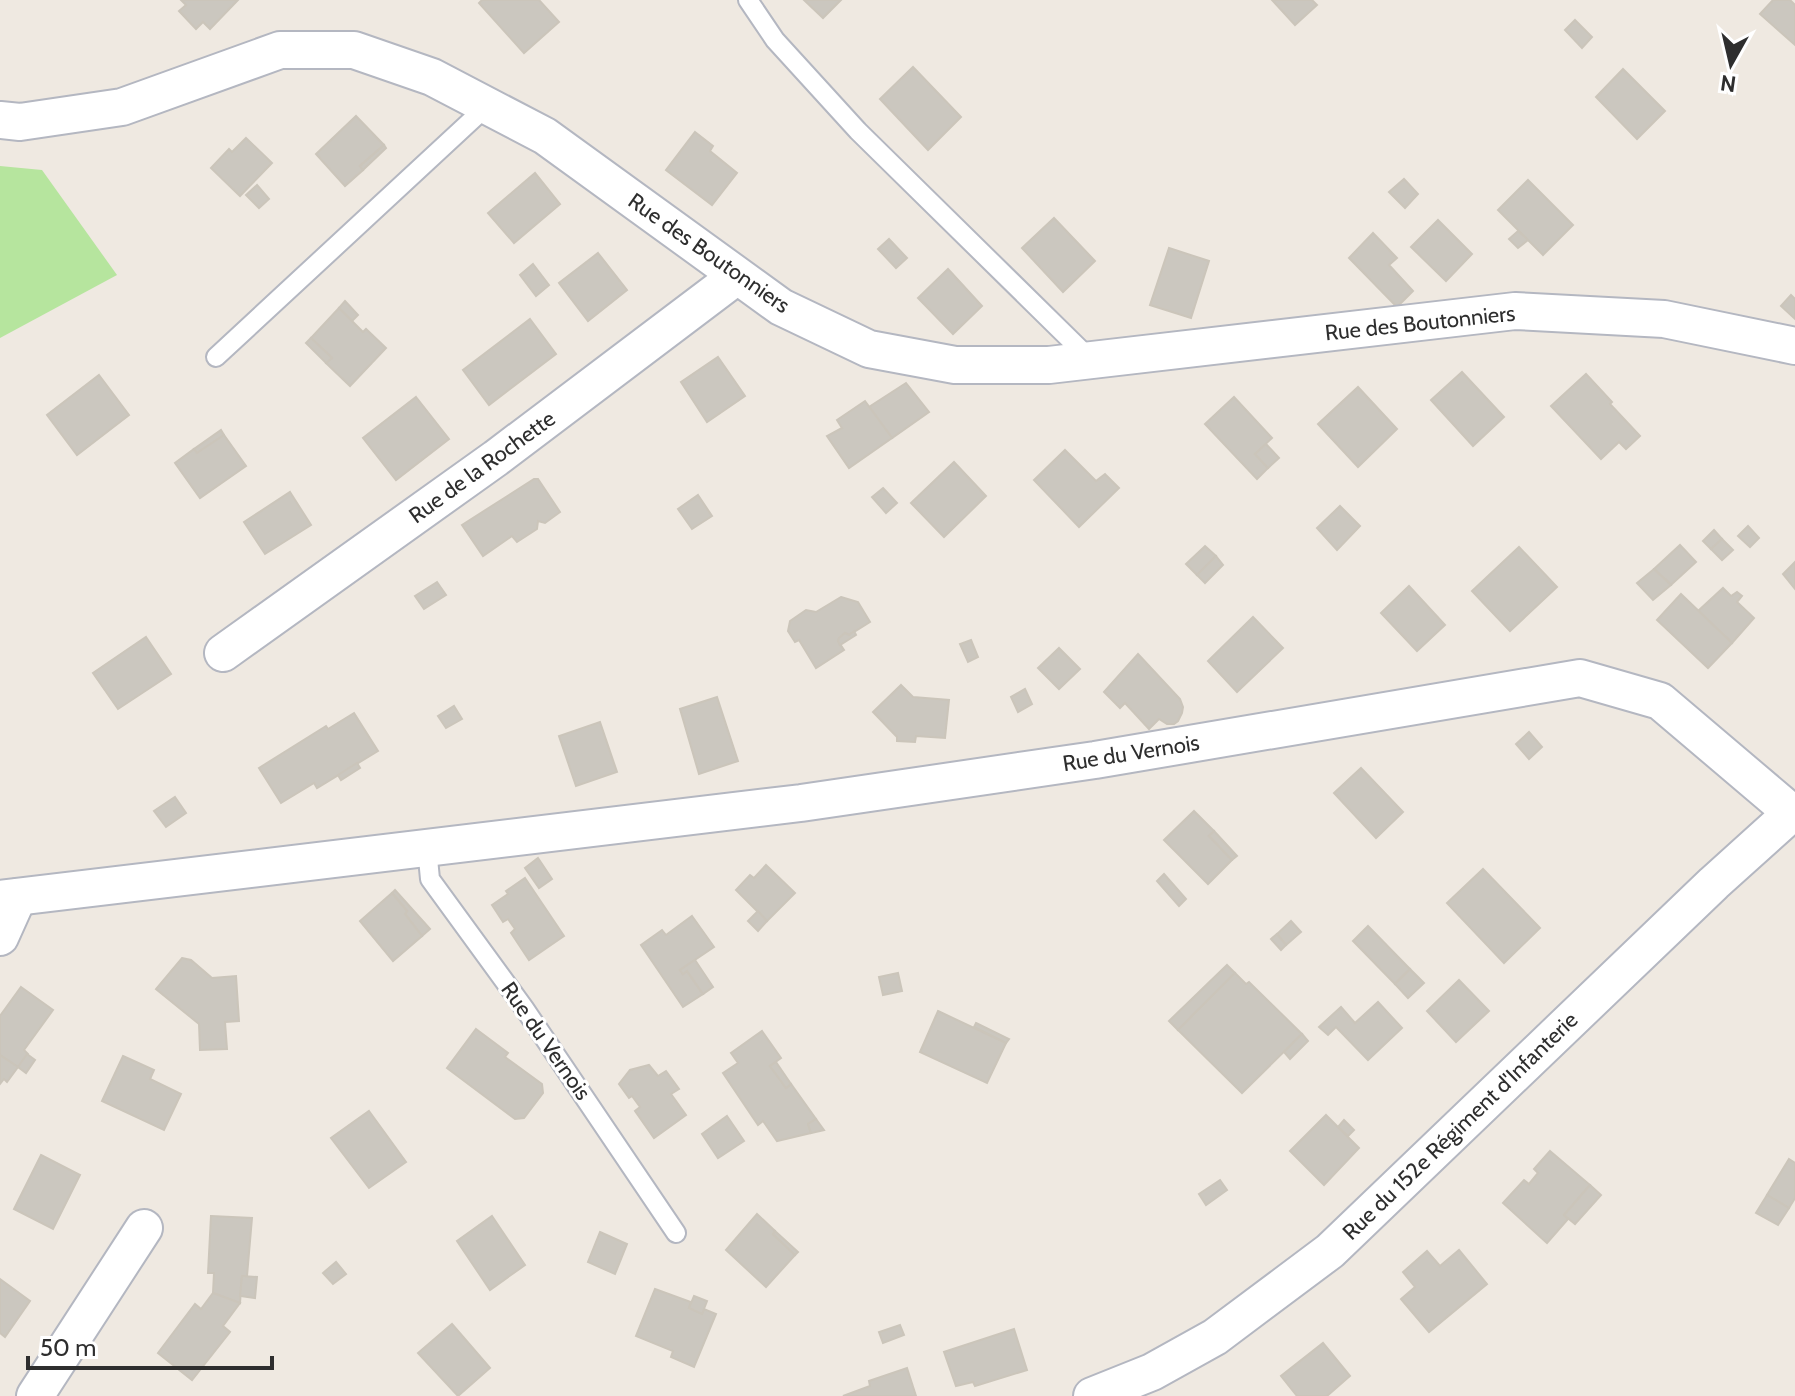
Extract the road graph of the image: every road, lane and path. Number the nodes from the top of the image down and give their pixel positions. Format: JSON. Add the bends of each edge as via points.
{"nodes":[{"id":1,"x":748,"y":0,"type":"edge"},
{"id":2,"x":487,"y":106,"type":"junction"},
{"id":3,"x":0,"y":120,"type":"edge"},
{"id":4,"x":737,"y":276,"type":"junction"},
{"id":5,"x":1795,"y":346,"type":"edge"},
{"id":6,"x":216,"y":357,"type":"dead end"},
{"id":7,"x":1091,"y":360,"type":"junction"},
{"id":8,"x":223,"y":653,"type":"dead end"},
{"id":9,"x":1794,"y":811,"type":"edge"},
{"id":10,"x":427,"y":848,"type":"junction"},
{"id":11,"x":9,"y":898,"type":"edge"},
{"id":12,"x":0,"y":937,"type":"edge"},
{"id":13,"x":144,"y":1228,"type":"dead end"},
{"id":14,"x":676,"y":1233,"type":"dead end"},
{"id":15,"x":35,"y":1396,"type":"edge"},
{"id":16,"x":1092,"y":1396,"type":"edge"}],
"edges":[{"from":1,"to":7,"type":"lane","via":[[775,40],[858,131]]},
{"from":2,"to":3,"type":"street","name":"Rue des Boutonniers","via":[[432,77],[354,50],[280,50],[122,107],[20,122]]},
{"from":2,"to":4,"type":"street","name":"Rue des Boutonniers","via":[[545,136]]},
{"from":2,"to":6,"type":"lane"},
{"from":4,"to":7,"type":"street","name":"Rue des Boutonniers","via":[[781,307],[869,349],[955,365]]},
{"from":4,"to":8,"type":"street","name":"Rue de la Rochette","via":[[496,458]]},
{"from":5,"to":7,"type":"street","name":"Rue des Boutonniers","via":[[1664,319],[1515,311]]},
{"from":9,"to":10,"type":"street","name":"Rue du Vernois","via":[[1660,701],[1580,678],[1095,760],[801,803]]},
{"from":9,"to":16,"type":"street","name":"Rue du 152e Régiment d'Infanterie","via":[[1330,1251],[1215,1337],[1152,1372]]},
{"from":10,"to":11,"type":"street","name":"Rue du Vernois"},
{"from":10,"to":14,"type":"lane","name":"Rue du Vernois","via":[[430,879]]},
{"from":11,"to":12,"type":"street"},
{"from":13,"to":15,"type":"street"}]}
